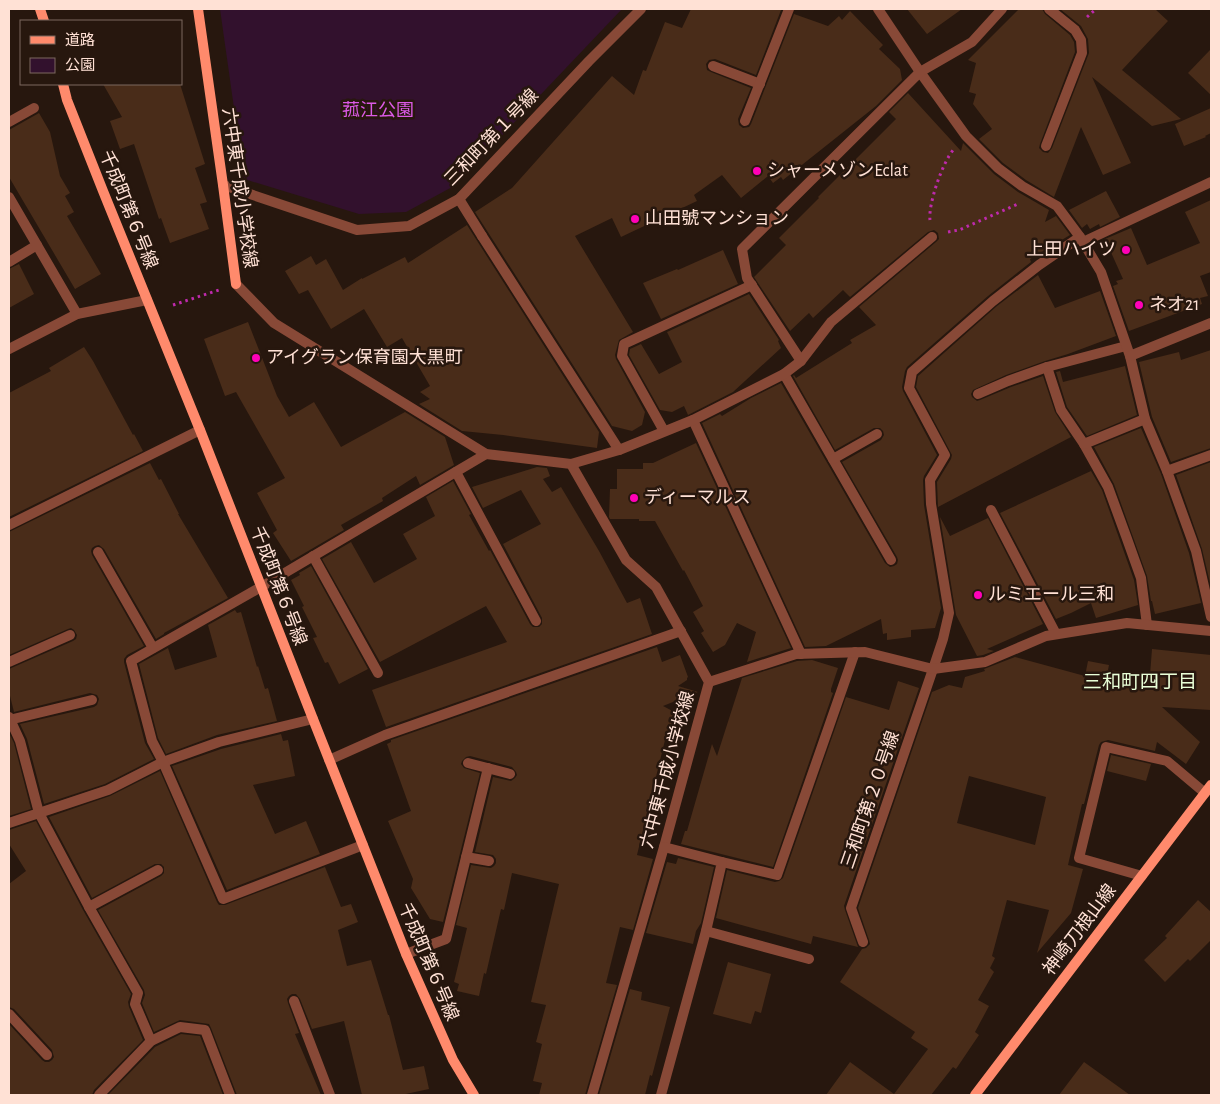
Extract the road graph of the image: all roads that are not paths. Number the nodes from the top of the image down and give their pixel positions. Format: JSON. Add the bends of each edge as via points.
{"nodes":[{"id":1,"x":198,"y":9,"type":"edge"},
{"id":2,"x":641,"y":9,"type":"edge"},
{"id":3,"x":789,"y":9,"type":"edge"},
{"id":4,"x":878,"y":9,"type":"edge"},
{"id":5,"x":1002,"y":9,"type":"edge"},
{"id":6,"x":1049,"y":9,"type":"edge"},
{"id":7,"x":713,"y":66,"type":"dead end"},
{"id":8,"x":920,"y":72,"type":"junction"},
{"id":9,"x":760,"y":84,"type":"junction"},
{"id":10,"x":63,"y":85,"type":"edge"},
{"id":11,"x":34,"y":108,"type":"dead end"},
{"id":12,"x":9,"y":122,"type":"edge"},
{"id":13,"x":745,"y":122,"type":"dead end"},
{"id":14,"x":1046,"y":146,"type":"dead end"},
{"id":15,"x":1211,"y":182,"type":"edge"},
{"id":16,"x":223,"y":185,"type":"junction"},
{"id":17,"x":9,"y":197,"type":"edge"},
{"id":18,"x":459,"y":199,"type":"junction"},
{"id":19,"x":932,"y":236,"type":"road end"},
{"id":20,"x":1081,"y":239,"type":"junction"},
{"id":21,"x":37,"y":245,"type":"junction"},
{"id":22,"x":9,"y":262,"type":"edge"},
{"id":23,"x":752,"y":285,"type":"junction"},
{"id":24,"x":147,"y":300,"type":"junction"},
{"id":25,"x":77,"y":314,"type":"junction"},
{"id":26,"x":1211,"y":323,"type":"edge"},
{"id":27,"x":9,"y":349,"type":"edge"},
{"id":28,"x":1128,"y":351,"type":"junction"},
{"id":29,"x":801,"y":361,"type":"junction"},
{"id":30,"x":1047,"y":367,"type":"junction"},
{"id":31,"x":784,"y":374,"type":"junction"},
{"id":32,"x":978,"y":394,"type":"dead end"},
{"id":33,"x":1145,"y":419,"type":"junction"},
{"id":34,"x":693,"y":420,"type":"junction"},
{"id":35,"x":200,"y":430,"type":"junction"},
{"id":36,"x":664,"y":431,"type":"junction"},
{"id":37,"x":877,"y":434,"type":"dead end"},
{"id":38,"x":1084,"y":444,"type":"junction"},
{"id":39,"x":619,"y":450,"type":"junction"},
{"id":40,"x":486,"y":454,"type":"junction"},
{"id":41,"x":1211,"y":455,"type":"edge"},
{"id":42,"x":833,"y":459,"type":"junction"},
{"id":43,"x":571,"y":464,"type":"junction"},
{"id":44,"x":1167,"y":471,"type":"junction"},
{"id":45,"x":456,"y":472,"type":"junction"},
{"id":46,"x":991,"y":510,"type":"dead end"},
{"id":47,"x":9,"y":525,"type":"edge"},
{"id":48,"x":98,"y":552,"type":"dead end"},
{"id":49,"x":313,"y":556,"type":"junction"},
{"id":50,"x":891,"y":560,"type":"dead end"},
{"id":51,"x":261,"y":587,"type":"junction"},
{"id":52,"x":1211,"y":617,"type":"edge"},
{"id":53,"x":536,"y":622,"type":"dead end"},
{"id":54,"x":1147,"y":625,"type":"junction"},
{"id":55,"x":681,"y":631,"type":"junction"},
{"id":56,"x":1211,"y":631,"type":"edge"},
{"id":57,"x":1056,"y":634,"type":"junction"},
{"id":58,"x":70,"y":635,"type":"dead end"},
{"id":59,"x":153,"y":648,"type":"junction"},
{"id":60,"x":855,"y":652,"type":"junction"},
{"id":61,"x":801,"y":654,"type":"junction"},
{"id":62,"x":9,"y":662,"type":"edge"},
{"id":63,"x":933,"y":669,"type":"junction"},
{"id":64,"x":378,"y":673,"type":"dead end"},
{"id":65,"x":709,"y":682,"type":"junction"},
{"id":66,"x":92,"y":700,"type":"dead end"},
{"id":67,"x":9,"y":719,"type":"edge"},
{"id":68,"x":312,"y":719,"type":"junction"},
{"id":69,"x":329,"y":760,"type":"junction"},
{"id":70,"x":163,"y":762,"type":"junction"},
{"id":71,"x":468,"y":763,"type":"dead end"},
{"id":72,"x":488,"y":768,"type":"junction"},
{"id":73,"x":510,"y":774,"type":"dead end"},
{"id":74,"x":1208,"y":789,"type":"edge"},
{"id":75,"x":39,"y":813,"type":"junction"},
{"id":76,"x":9,"y":822,"type":"edge"},
{"id":77,"x":363,"y":845,"type":"junction"},
{"id":78,"x":664,"y":847,"type":"junction"},
{"id":79,"x":466,"y":857,"type":"junction"},
{"id":80,"x":488,"y":861,"type":"dead end"},
{"id":81,"x":722,"y":862,"type":"junction"},
{"id":82,"x":158,"y":870,"type":"dead end"},
{"id":83,"x":1142,"y":876,"type":"junction"},
{"id":84,"x":89,"y":907,"type":"junction"},
{"id":85,"x":706,"y":931,"type":"junction"},
{"id":86,"x":863,"y":942,"type":"dead end"},
{"id":87,"x":406,"y":954,"type":"junction"},
{"id":88,"x":809,"y":959,"type":"dead end"},
{"id":89,"x":294,"y":1001,"type":"dead end"},
{"id":90,"x":9,"y":1014,"type":"edge"},
{"id":91,"x":150,"y":1041,"type":"junction"},
{"id":92,"x":47,"y":1054,"type":"dead end"},
{"id":93,"x":99,"y":1095,"type":"edge"},
{"id":94,"x":230,"y":1095,"type":"edge"},
{"id":95,"x":330,"y":1095,"type":"edge"},
{"id":96,"x":474,"y":1095,"type":"edge"},
{"id":97,"x":592,"y":1095,"type":"edge"},
{"id":98,"x":660,"y":1095,"type":"edge"},
{"id":99,"x":975,"y":1095,"type":"edge"}],
"edges":[{"from":1,"to":16,"type":"street","name":"六中東千成小学校線"},
{"from":2,"to":18,"type":"street","name":"三和町第１号線"},
{"from":3,"to":9,"type":"street"},
{"from":4,"to":8,"type":"street"},
{"from":5,"to":8,"type":"street","via":[[972,42]]},
{"from":6,"to":14,"type":"street","via":[[1075,30],[1081,40],[1082,52]]},
{"from":7,"to":9,"type":"street"},
{"from":8,"to":20,"type":"street","via":[[966,136],[998,168],[1057,206]]},
{"from":8,"to":23,"type":"street","via":[[742,249],[747,278]]},
{"from":9,"to":13,"type":"street"},
{"from":10,"to":24,"type":"street","name":"千成町第６号線"},
{"from":11,"to":12,"type":"street"},
{"from":15,"to":20,"type":"street"},
{"from":16,"to":18,"type":"street","name":"三和町第１号線","via":[[357,230],[409,226]]},
{"from":16,"to":40,"type":"street","name":"六中東千成小学校線","via":[[236,284],[274,323]]},
{"from":17,"to":21,"type":"street"},
{"from":18,"to":39,"type":"street"},
{"from":19,"to":29,"type":"street","via":[[830,322]]},
{"from":20,"to":28,"type":"street","via":[[1101,272]]},
{"from":20,"to":63,"type":"street","name":"三和町第２０号線","via":[[992,300],[912,372],[909,388],[945,455],[930,480],[949,612]]},
{"from":21,"to":22,"type":"street"},
{"from":21,"to":25,"type":"street"},
{"from":23,"to":29,"type":"street"},
{"from":23,"to":36,"type":"street","via":[[624,344],[622,356]]},
{"from":24,"to":25,"type":"street"},
{"from":24,"to":35,"type":"street","name":"千成町第６号線"},
{"from":25,"to":27,"type":"street"},
{"from":26,"to":28,"type":"street"},
{"from":28,"to":30,"type":"street"},
{"from":28,"to":33,"type":"street"},
{"from":29,"to":31,"type":"street"},
{"from":30,"to":32,"type":"street"},
{"from":30,"to":38,"type":"street","via":[[1061,410]]},
{"from":31,"to":34,"type":"street"},
{"from":31,"to":42,"type":"street"},
{"from":33,"to":38,"type":"street"},
{"from":33,"to":44,"type":"street"},
{"from":34,"to":36,"type":"street"},
{"from":34,"to":61,"type":"street"},
{"from":35,"to":47,"type":"street"},
{"from":35,"to":51,"type":"street","name":"千成町第６号線"},
{"from":36,"to":39,"type":"street"},
{"from":37,"to":42,"type":"street"},
{"from":38,"to":54,"type":"street","via":[[1108,487],[1141,578]]},
{"from":39,"to":43,"type":"street"},
{"from":40,"to":43,"type":"street","name":"六中東千成小学校線"},
{"from":40,"to":45,"type":"street"},
{"from":41,"to":44,"type":"street"},
{"from":42,"to":50,"type":"street"},
{"from":43,"to":55,"type":"street","name":"六中東千成小学校線","via":[[626,560],[656,587]]},
{"from":44,"to":52,"type":"street","via":[[1196,551]]},
{"from":45,"to":49,"type":"street"},
{"from":45,"to":53,"type":"street"},
{"from":46,"to":57,"type":"street"},
{"from":48,"to":59,"type":"street"},
{"from":49,"to":51,"type":"street"},
{"from":49,"to":64,"type":"street"},
{"from":51,"to":59,"type":"street"},
{"from":51,"to":68,"type":"street","name":"千成町第６号線"},
{"from":54,"to":56,"type":"street"},
{"from":54,"to":57,"type":"street","via":[[1127,623]]},
{"from":55,"to":65,"type":"street","name":"六中東千成小学校線"},
{"from":55,"to":69,"type":"street","via":[[385,735]]},
{"from":57,"to":63,"type":"street","via":[[985,662]]},
{"from":58,"to":62,"type":"street"},
{"from":59,"to":70,"type":"street","via":[[131,661],[152,741]]},
{"from":60,"to":61,"type":"street"},
{"from":60,"to":63,"type":"street"},
{"from":60,"to":81,"type":"street","via":[[777,875]]},
{"from":61,"to":65,"type":"street"},
{"from":63,"to":86,"type":"street","name":"三和町第２０号線","via":[[851,908]]},
{"from":65,"to":78,"type":"street","name":"六中東千成小学校線"},
{"from":66,"to":67,"type":"street"},
{"from":67,"to":75,"type":"street","via":[[20,741]]},
{"from":68,"to":69,"type":"street","name":"千成町第６号線"},
{"from":68,"to":70,"type":"street","via":[[220,742]]},
{"from":69,"to":77,"type":"street","name":"千成町第６号線"},
{"from":70,"to":75,"type":"street","via":[[108,790]]},
{"from":70,"to":77,"type":"street","via":[[223,899]]},
{"from":71,"to":72,"type":"street"},
{"from":72,"to":73,"type":"street"},
{"from":72,"to":79,"type":"street"},
{"from":74,"to":83,"type":"street","name":"神崎刀根山線"},
{"from":74,"to":83,"type":"street","via":[[1167,761],[1106,747],[1079,858]]},
{"from":75,"to":76,"type":"street"},
{"from":75,"to":84,"type":"street"},
{"from":77,"to":87,"type":"street","name":"千成町第６号線"},
{"from":78,"to":81,"type":"street"},
{"from":78,"to":97,"type":"street","name":"六中東千成小学校線"},
{"from":79,"to":80,"type":"street"},
{"from":79,"to":87,"type":"street","via":[[446,939]]},
{"from":81,"to":85,"type":"street"},
{"from":82,"to":84,"type":"street"},
{"from":83,"to":99,"type":"street","name":"神崎刀根山線"},
{"from":84,"to":91,"type":"street","via":[[138,993],[135,1004]]},
{"from":85,"to":88,"type":"street"},
{"from":85,"to":98,"type":"street"},
{"from":87,"to":96,"type":"street","name":"千成町第６号線","via":[[453,1060]]},
{"from":89,"to":95,"type":"street"},
{"from":90,"to":92,"type":"street"},
{"from":91,"to":93,"type":"street"},
{"from":91,"to":94,"type":"street","via":[[180,1027],[205,1030]]}]}
